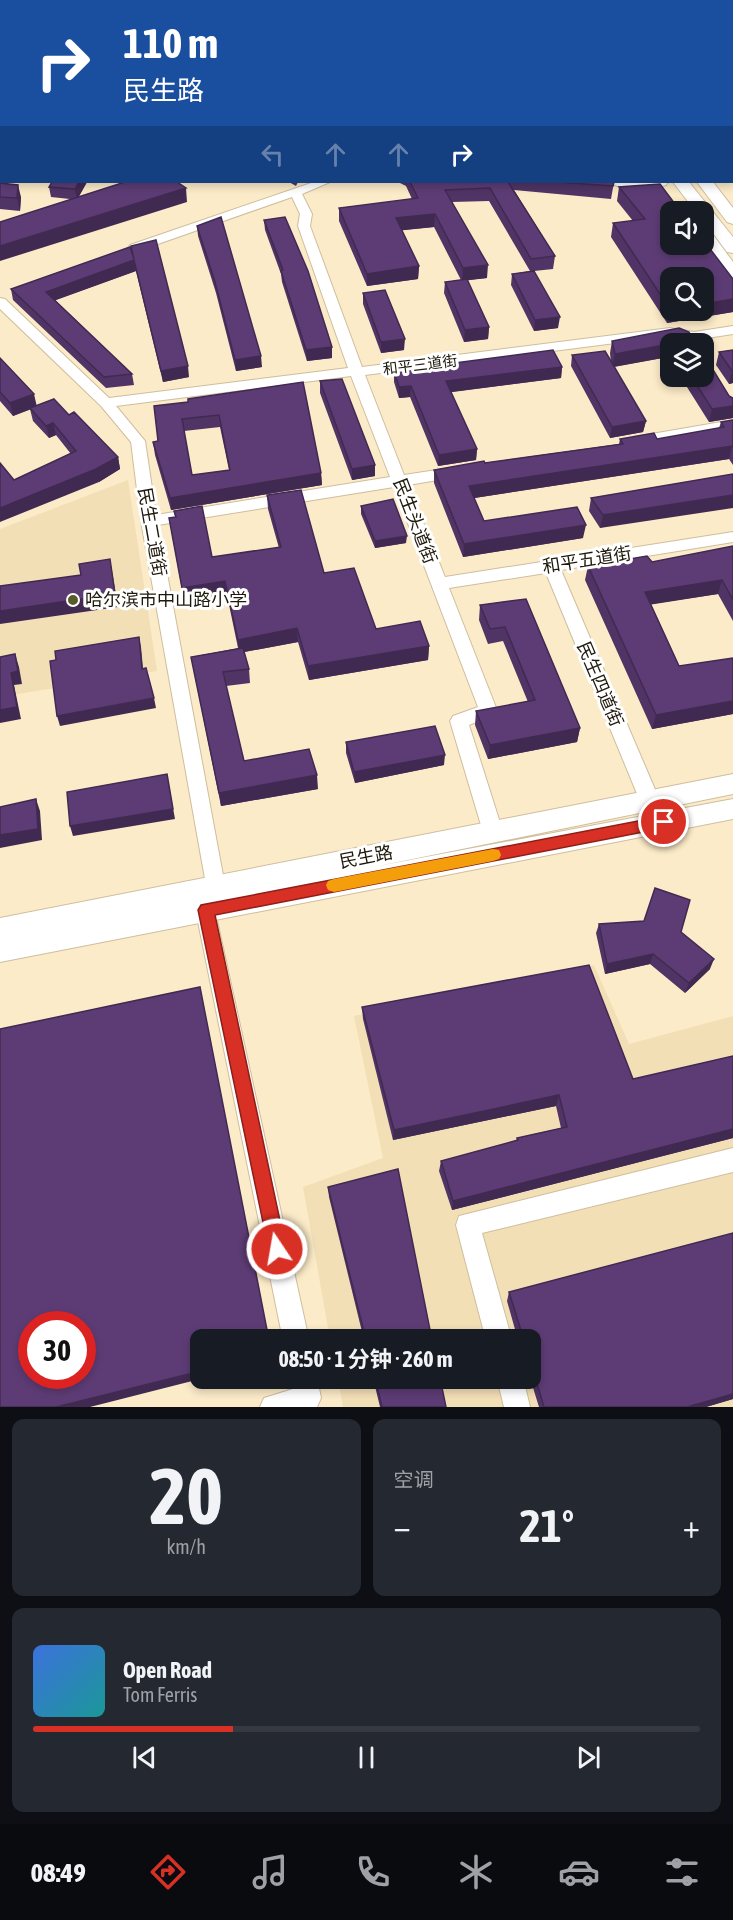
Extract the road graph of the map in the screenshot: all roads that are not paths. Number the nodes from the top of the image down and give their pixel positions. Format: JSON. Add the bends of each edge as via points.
{"nodes":[{"id":1,"x":321,"y":183,"type":"edge"},
{"id":2,"x":636,"y":183,"type":"edge"},
{"id":3,"x":656,"y":183,"type":"edge"},
{"id":4,"x":679,"y":183,"type":"edge"},
{"id":5,"x":680,"y":183,"type":"edge"},
{"id":6,"x":706,"y":183,"type":"edge"},
{"id":7,"x":712,"y":183,"type":"edge"},
{"id":8,"x":296,"y":193,"type":"junction"},
{"id":9,"x":733,"y":194,"type":"edge"},
{"id":10,"x":680,"y":201,"type":"edge"},
{"id":11,"x":733,"y":219,"type":"edge"},
{"id":12,"x":714,"y":240,"type":"edge"},
{"id":13,"x":714,"y":248,"type":"edge"},
{"id":14,"x":733,"y":248,"type":"edge"},
{"id":15,"x":733,"y":252,"type":"edge"},
{"id":16,"x":121,"y":253,"type":"edge"},
{"id":17,"x":733,"y":274,"type":"edge"},
{"id":18,"x":4,"y":295,"type":"edge"},
{"id":19,"x":733,"y":330,"type":"edge"},
{"id":20,"x":660,"y":333,"type":"edge"},
{"id":21,"x":714,"y":333,"type":"edge"},
{"id":22,"x":357,"y":373,"type":"junction"},
{"id":23,"x":106,"y":404,"type":"junction"},
{"id":24,"x":733,"y":425,"type":"edge"},
{"id":25,"x":618,"y":445,"type":"edge"},
{"id":26,"x":469,"y":470,"type":"edge"},
{"id":27,"x":400,"y":482,"type":"junction"},
{"id":28,"x":149,"y":521,"type":"junction"},
{"id":29,"x":733,"y":537,"type":"edge"},
{"id":30,"x":551,"y":566,"type":"junction"},
{"id":31,"x":440,"y":584,"type":"junction"},
{"id":32,"x":733,"y":784,"type":"edge"},
{"id":33,"x":650,"y":801,"type":"junction"},
{"id":34,"x":733,"y":809,"type":"edge"},
{"id":35,"x":493,"y":832,"type":"junction"},
{"id":36,"x":207,"y":895,"type":"junction"},
{"id":37,"x":0,"y":930,"type":"edge"},
{"id":38,"x":0,"y":950,"type":"edge"},
{"id":39,"x":733,"y":1160,"type":"edge"},
{"id":40,"x":294,"y":1329,"type":"edge"},
{"id":41,"x":496,"y":1329,"type":"edge"},
{"id":42,"x":306,"y":1389,"type":"edge"},
{"id":43,"x":513,"y":1389,"type":"edge"},
{"id":44,"x":273,"y":1407,"type":"edge"},
{"id":45,"x":517,"y":1407,"type":"edge"}],
"edges":[{"from":1,"to":8,"type":"street"},
{"from":2,"to":3,"type":"main road"},
{"from":4,"to":10,"type":"main road"},
{"from":5,"to":14,"type":"main road"},
{"from":6,"to":11,"type":"main road"},
{"from":7,"to":9,"type":"main road"},
{"from":8,"to":16,"type":"street"},
{"from":8,"to":22,"type":"street","name":"民生头道街","via":[[306,214],[304,226]]},
{"from":12,"to":15,"type":"main road"},
{"from":13,"to":17,"type":"main road"},
{"from":18,"to":23,"type":"street","name":"民生二道街"},
{"from":19,"to":21,"type":"street","name":"和平三道街"},
{"from":20,"to":22,"type":"street","name":"和平三道街"},
{"from":22,"to":23,"type":"street","name":"和平三道街"},
{"from":22,"to":27,"type":"street","name":"民生头道街"},
{"from":23,"to":28,"type":"street","name":"民生二道街","via":[[138,441]]},
{"from":24,"to":25,"type":"street"},
{"from":26,"to":27,"type":"street"},
{"from":27,"to":28,"type":"street"},
{"from":27,"to":31,"type":"street","name":"民生头道街"},
{"from":28,"to":36,"type":"street","name":"民生二道街"},
{"from":29,"to":30,"type":"street","name":"和平五道街"},
{"from":30,"to":31,"type":"street","name":"和平五道街"},
{"from":30,"to":33,"type":"street","name":"民生四道街"},
{"from":31,"to":35,"type":"street","name":"民生头道街","via":[[488,710],[459,721]]},
{"from":32,"to":33,"type":"main road","name":"民生路"},
{"from":33,"to":35,"type":"main road","name":"民生路"},
{"from":34,"to":36,"type":"main road","name":"民生路"},
{"from":35,"to":36,"type":"main road","name":"民生路"},
{"from":36,"to":37,"type":"main road","name":"民生路"},
{"from":36,"to":38,"type":"main road","name":"民生路"},
{"from":36,"to":40,"type":"street","name":"民生二道街"},
{"from":39,"to":41,"type":"street","via":[[468,1225]]},
{"from":42,"to":44,"type":"street","via":[[308,1398]]},
{"from":43,"to":45,"type":"street"}]}
